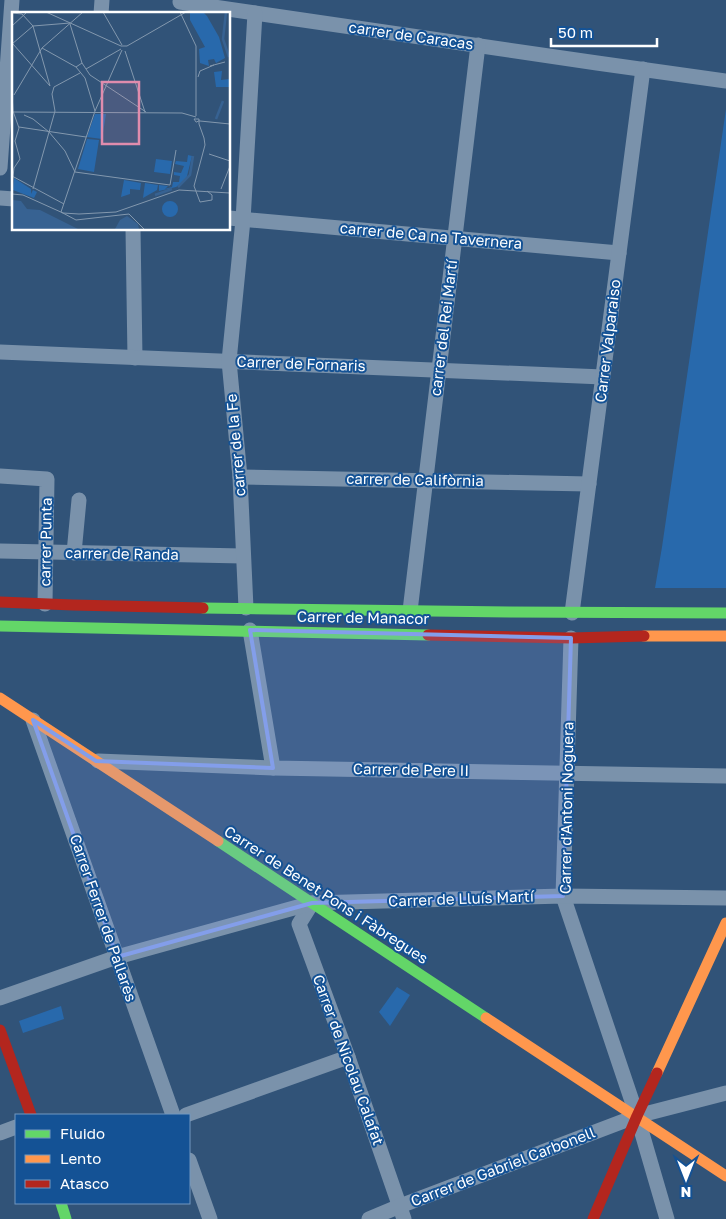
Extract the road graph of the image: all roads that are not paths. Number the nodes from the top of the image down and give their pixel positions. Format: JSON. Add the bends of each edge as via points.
{"nodes":[{"id":1,"x":12,"y":0,"type":"edge"},
{"id":2,"x":180,"y":2,"type":"dead end"},
{"id":3,"x":247,"y":8,"type":"edge"},
{"id":4,"x":478,"y":45,"type":"junction"},
{"id":5,"x":643,"y":69,"type":"junction"},
{"id":6,"x":726,"y":81,"type":"edge"},
{"id":7,"x":0,"y":168,"type":"edge"},
{"id":8,"x":236,"y":219,"type":"edge"},
{"id":9,"x":133,"y":230,"type":"edge"},
{"id":10,"x":455,"y":239,"type":"junction"},
{"id":11,"x":619,"y":253,"type":"junction"},
{"id":12,"x":0,"y":352,"type":"edge"},
{"id":13,"x":136,"y":358,"type":"junction"},
{"id":14,"x":229,"y":361,"type":"junction"},
{"id":15,"x":439,"y":370,"type":"junction"},
{"id":16,"x":603,"y":377,"type":"junction"},
{"id":17,"x":0,"y":476,"type":"edge"},
{"id":18,"x":240,"y":477,"type":"junction"},
{"id":19,"x":426,"y":480,"type":"junction"},
{"id":20,"x":589,"y":484,"type":"junction"},
{"id":21,"x":79,"y":500,"type":"dead end"},
{"id":22,"x":0,"y":551,"type":"edge"},
{"id":23,"x":46,"y":552,"type":"junction"},
{"id":24,"x":74,"y":553,"type":"junction"},
{"id":25,"x":244,"y":556,"type":"junction"},
{"id":26,"x":0,"y":602,"type":"edge"},
{"id":27,"x":45,"y":604,"type":"junction"},
{"id":28,"x":246,"y":608,"type":"junction"},
{"id":29,"x":410,"y":611,"type":"junction"},
{"id":30,"x":572,"y":613,"type":"junction"},
{"id":31,"x":726,"y":613,"type":"edge"},
{"id":32,"x":0,"y":626,"type":"edge"},
{"id":33,"x":250,"y":630,"type":"junction"},
{"id":34,"x":476,"y":636,"type":"junction"},
{"id":35,"x":726,"y":636,"type":"edge"},
{"id":36,"x":571,"y":638,"type":"junction"},
{"id":37,"x":0,"y":698,"type":"edge"},
{"id":38,"x":33,"y":720,"type":"junction"},
{"id":39,"x":96,"y":761,"type":"junction"},
{"id":40,"x":273,"y":768,"type":"junction"},
{"id":41,"x":566,"y":773,"type":"junction"},
{"id":42,"x":726,"y":776,"type":"edge"},
{"id":43,"x":563,"y":896,"type":"junction"},
{"id":44,"x":726,"y":898,"type":"edge"},
{"id":45,"x":312,"y":903,"type":"junction"},
{"id":46,"x":726,"y":923,"type":"edge"},
{"id":47,"x":117,"y":957,"type":"junction"},
{"id":48,"x":0,"y":998,"type":"edge"},
{"id":49,"x":0,"y":1030,"type":"edge"},
{"id":50,"x":348,"y":1057,"type":"junction"},
{"id":51,"x":726,"y":1093,"type":"edge"},
{"id":52,"x":31,"y":1114,"type":"edge"},
{"id":53,"x":173,"y":1114,"type":"edge"},
{"id":54,"x":189,"y":1114,"type":"edge"},
{"id":55,"x":637,"y":1116,"type":"junction"},
{"id":56,"x":15,"y":1127,"type":"edge"},
{"id":57,"x":0,"y":1133,"type":"edge"},
{"id":58,"x":190,"y":1163,"type":"edge"},
{"id":59,"x":726,"y":1176,"type":"edge"},
{"id":60,"x":61,"y":1204,"type":"edge"},
{"id":61,"x":402,"y":1213,"type":"edge"},
{"id":62,"x":66,"y":1219,"type":"edge"},
{"id":63,"x":210,"y":1219,"type":"edge"},
{"id":64,"x":369,"y":1219,"type":"edge"},
{"id":65,"x":593,"y":1219,"type":"edge"},
{"id":66,"x":667,"y":1219,"type":"edge"}],
"edges":[{"from":1,"to":7,"type":"street"},
{"from":2,"to":3,"type":"street","name":"carrer de Caracas"},
{"from":3,"to":4,"type":"street","name":"carrer de Caracas"},
{"from":3,"to":8,"type":"street","name":"carrer de la Fe"},
{"from":4,"to":5,"type":"street","name":"carrer de Caracas"},
{"from":4,"to":10,"type":"street","name":"carrer del Rei Martí"},
{"from":5,"to":6,"type":"street"},
{"from":5,"to":11,"type":"street","name":"Carrer Valparaiso"},
{"from":8,"to":10,"type":"street","name":"carrer de Ca na Tavernera"},
{"from":8,"to":14,"type":"street","name":"carrer de la Fe"},
{"from":9,"to":13,"type":"street"},
{"from":10,"to":11,"type":"street","name":"carrer de Ca na Tavernera"},
{"from":10,"to":15,"type":"street","name":"carrer del Rei Martí"},
{"from":11,"to":16,"type":"street","name":"Carrer Valparaiso"},
{"from":12,"to":13,"type":"street","name":"Carrer de Fornaris"},
{"from":13,"to":14,"type":"street","name":"Carrer de Fornaris"},
{"from":14,"to":15,"type":"street","name":"Carrer de Fornaris"},
{"from":14,"to":18,"type":"street","name":"carrer de la Fe"},
{"from":15,"to":16,"type":"street","name":"Carrer de Fornaris"},
{"from":15,"to":19,"type":"street","name":"carrer del Rei Martí"},
{"from":16,"to":20,"type":"street","name":"Carrer Valparaiso"},
{"from":17,"to":23,"type":"street","name":"carrer Punta","via":[[47,479]]},
{"from":18,"to":19,"type":"street","name":"carrer de Califòrnia"},
{"from":18,"to":25,"type":"street","name":"carrer de la Fe"},
{"from":19,"to":20,"type":"street","name":"carrer de Califòrnia"},
{"from":19,"to":29,"type":"street","name":"carrer del Rei Martí"},
{"from":20,"to":30,"type":"street","name":"Carrer Valparaiso"},
{"from":21,"to":24,"type":"street"},
{"from":22,"to":23,"type":"street","name":"carrer de Randa"},
{"from":23,"to":24,"type":"street","name":"carrer de Randa"},
{"from":23,"to":27,"type":"street","name":"carrer Punta"},
{"from":24,"to":25,"type":"street","name":"carrer de Randa"},
{"from":25,"to":28,"type":"street","name":"carrer de la Fe"},
{"from":26,"to":27,"type":"main road","name":"Carrer de Manacor"},
{"from":27,"to":28,"type":"main road","name":"Carrer de Manacor"},
{"from":28,"to":29,"type":"main road","name":"Carrer de Manacor"},
{"from":29,"to":30,"type":"main road","name":"Carrer de Manacor"},
{"from":30,"to":31,"type":"main road","name":"Carrer de Manacor"},
{"from":30,"to":34,"type":"main road","via":[[542,622],[502,623]]},
{"from":32,"to":33,"type":"main road","name":"Carrer de Manacor"},
{"from":33,"to":34,"type":"main road","name":"Carrer de Manacor"},
{"from":33,"to":40,"type":"street"},
{"from":34,"to":36,"type":"main road","name":"Carrer de Manacor"},
{"from":35,"to":36,"type":"main road","name":"Carrer de Manacor"},
{"from":36,"to":41,"type":"street","name":"Carrer d'Antoni Noguera"},
{"from":37,"to":38,"type":"main road","name":"Carrer de Benet Pons i Fàbregues"},
{"from":38,"to":39,"type":"main road","name":"Carrer de Benet Pons i Fàbregues"},
{"from":38,"to":47,"type":"street","name":"Carrer Ferrer de Pallarès"},
{"from":39,"to":40,"type":"street","name":"Carrer de Pere II"},
{"from":39,"to":45,"type":"main road","name":"Carrer de Benet Pons i Fàbregues"},
{"from":40,"to":41,"type":"street","name":"Carrer de Pere II"},
{"from":41,"to":42,"type":"street","name":"Carrer de Pere II"},
{"from":41,"to":43,"type":"street","name":"Carrer d'Antoni Noguera"},
{"from":43,"to":44,"type":"street","name":"Carrer de Lluís Martí"},
{"from":43,"to":45,"type":"street","name":"Carrer de Lluís Martí"},
{"from":43,"to":55,"type":"street","name":"Carrer d'Antoni Noguera"},
{"from":45,"to":47,"type":"street","name":"Carrer de Lluís Martí"},
{"from":45,"to":50,"type":"street","name":"Carrer de Nicolau Calafat","via":[[299,924]]},
{"from":45,"to":55,"type":"main road","name":"Carrer de Benet Pons i Fàbregues"},
{"from":46,"to":55,"type":"main road"},
{"from":47,"to":48,"type":"street","name":"Carrer de Lluís Martí"},
{"from":47,"to":53,"type":"street","name":"Carrer Ferrer de Pallarès"},
{"from":49,"to":52,"type":"main road"},
{"from":50,"to":54,"type":"street"},
{"from":50,"to":61,"type":"street","name":"Carrer de Nicolau Calafat"},
{"from":51,"to":55,"type":"street","name":"Carrer de Gabriel Carbonell"},
{"from":55,"to":59,"type":"main road","name":"Carrer de Benet Pons i Fàbregues"},
{"from":55,"to":61,"type":"street","name":"Carrer de Gabriel Carbonell"},
{"from":55,"to":65,"type":"main road"},
{"from":55,"to":66,"type":"street","name":"Carrer d'Antoni Noguera"},
{"from":56,"to":57,"type":"street"},
{"from":58,"to":63,"type":"street"},
{"from":60,"to":62,"type":"main road"},
{"from":61,"to":64,"type":"street","name":"Carrer de Gabriel Carbonell"}]}
